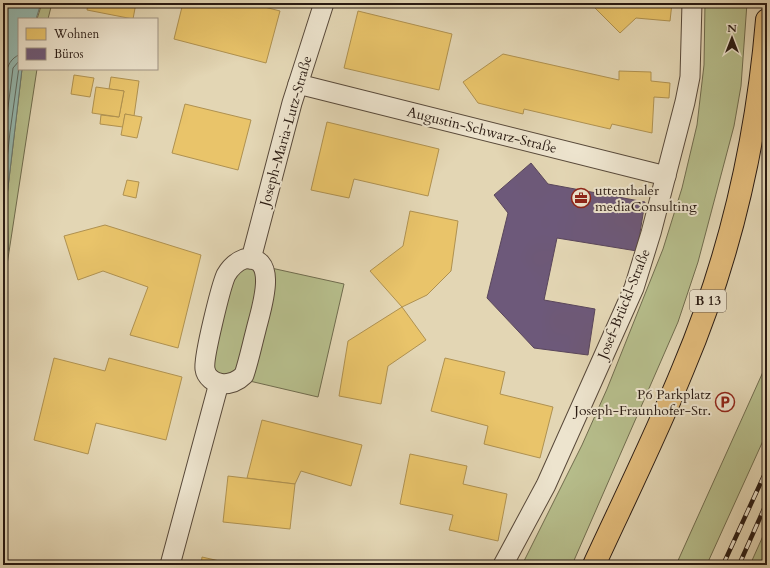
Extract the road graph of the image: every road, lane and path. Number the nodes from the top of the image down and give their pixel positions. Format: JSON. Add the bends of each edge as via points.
{"nodes":[{"id":1,"x":324,"y":3,"type":"edge"},
{"id":2,"x":692,"y":3,"type":"edge"},
{"id":3,"x":767,"y":20,"type":"edge"},
{"id":4,"x":298,"y":84,"type":"junction"},
{"id":5,"x":666,"y":176,"type":"junction"},
{"id":6,"x":251,"y":259,"type":"junction"},
{"id":7,"x":219,"y":383,"type":"junction"},
{"id":8,"x":170,"y":565,"type":"edge"},
{"id":9,"x":503,"y":565,"type":"edge"},
{"id":10,"x":594,"y":565,"type":"edge"}],
"edges":[{"from":1,"to":4,"type":"street","name":"Joseph-Maria-Lutz-Straße"},
{"from":2,"to":5,"type":"street","name":"Josef-Brückl-Straße","via":[[690,77],[681,123]]},
{"from":3,"to":10,"type":"main road","number":"B 13","via":[[761,86],[744,178],[709,300],[684,369]]},
{"from":4,"to":5,"type":"street","name":"Augustin-Schwarz-Straße"},
{"from":4,"to":6,"type":"street","name":"Joseph-Maria-Lutz-Straße"},
{"from":5,"to":9,"type":"street","name":"Josef-Brückl-Straße","via":[[652,233],[634,288],[546,485]]},
{"from":6,"to":7,"type":"street","via":[[234,264],[223,284],[204,364],[206,374]]},
{"from":6,"to":7,"type":"street","via":[[262,266],[266,287],[246,370],[240,379],[234,382]]},
{"from":7,"to":8,"type":"street"}]}
